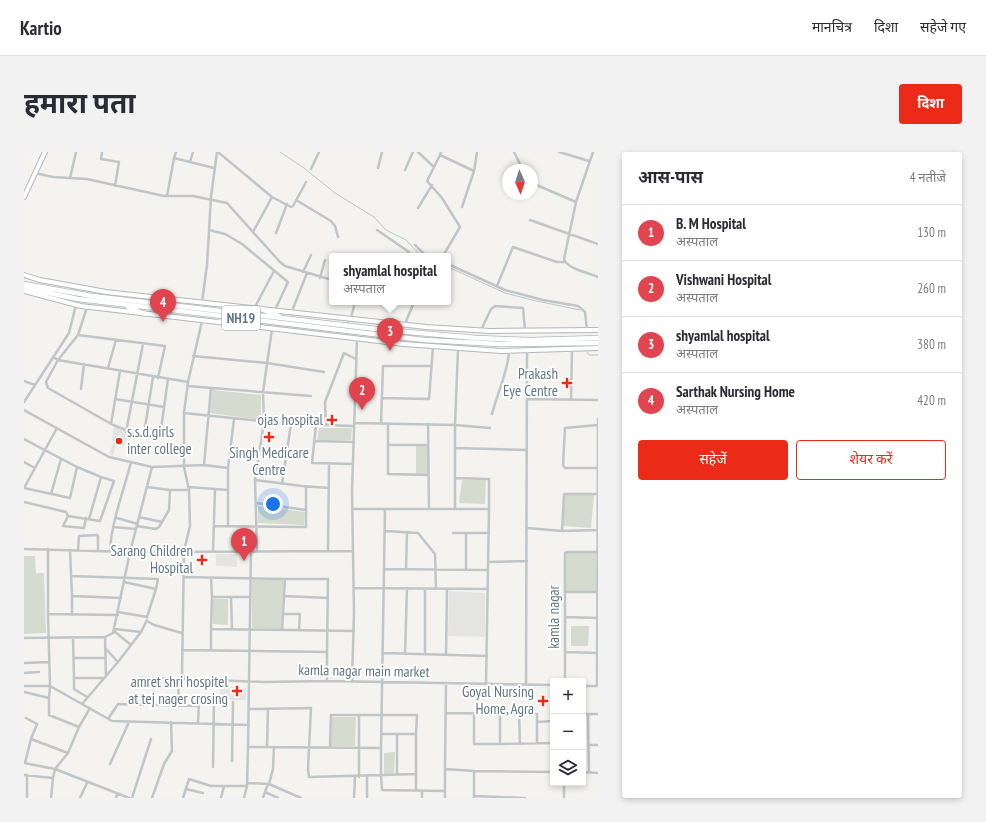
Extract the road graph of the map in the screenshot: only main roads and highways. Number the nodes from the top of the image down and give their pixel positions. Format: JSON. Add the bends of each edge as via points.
{"nodes":[{"id":1,"x":45,"y":152,"type":"edge"},
{"id":2,"x":24,"y":197,"type":"edge"},
{"id":3,"x":24,"y":275,"type":"edge"},
{"id":4,"x":24,"y":284,"type":"edge"},
{"id":5,"x":24,"y":288,"type":"edge"},
{"id":6,"x":24,"y":291,"type":"edge"},
{"id":7,"x":123,"y":304,"type":"junction"},
{"id":8,"x":256,"y":308,"type":"junction"},
{"id":9,"x":145,"y":314,"type":"junction"},
{"id":10,"x":250,"y":319,"type":"junction"},
{"id":11,"x":287,"y":319,"type":"junction"},
{"id":12,"x":217,"y":322,"type":"junction"},
{"id":13,"x":598,"y":330,"type":"edge"},
{"id":14,"x":598,"y":338,"type":"edge"},
{"id":15,"x":598,"y":343,"type":"edge"},
{"id":16,"x":598,"y":348,"type":"edge"}],
"edges":[{"from":1,"to":2,"type":"main road"},
{"from":3,"to":8,"type":"main road","via":[[106,292]]},
{"from":4,"to":11,"type":"highway","number":"NH19","via":[[92,296]]},
{"from":5,"to":7,"type":"highway","number":"NH19","via":[[78,299]]},
{"from":6,"to":9,"type":"main road","via":[[76,305]]},
{"from":7,"to":9,"type":"highway"},
{"from":7,"to":10,"type":"highway","number":"NH19"},
{"from":8,"to":11,"type":"highway"},
{"from":8,"to":13,"type":"main road","via":[[481,330]]},
{"from":9,"to":12,"type":"main road"},
{"from":10,"to":12,"type":"highway"},
{"from":10,"to":15,"type":"highway","number":"NH19","via":[[459,343]]},
{"from":11,"to":14,"type":"highway","number":"NH19","via":[[456,336],[530,340]]},
{"from":12,"to":16,"type":"main road","via":[[458,349],[527,351]]}]}
